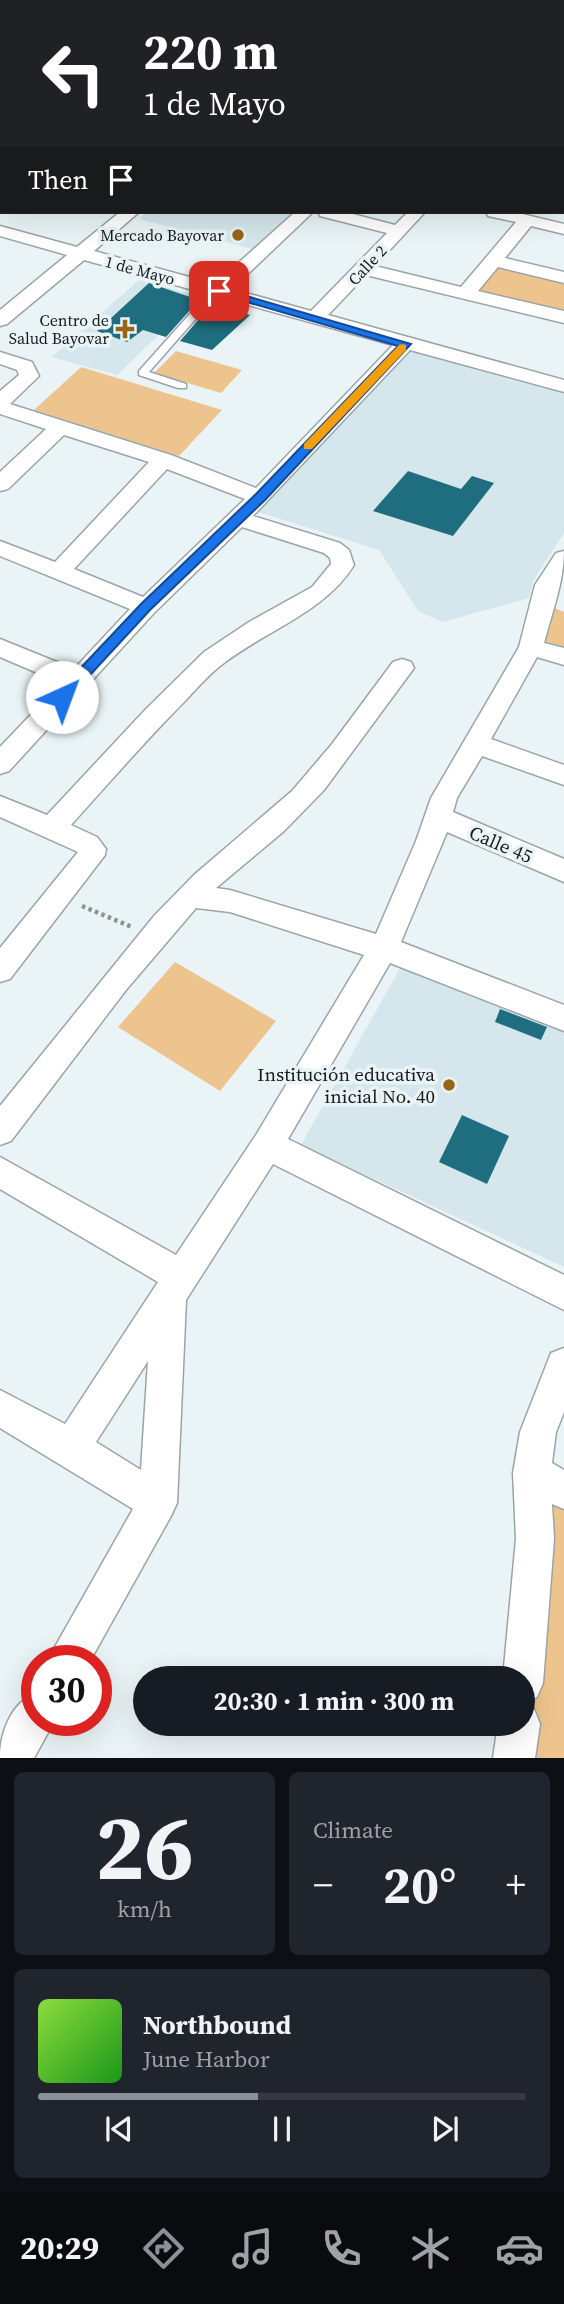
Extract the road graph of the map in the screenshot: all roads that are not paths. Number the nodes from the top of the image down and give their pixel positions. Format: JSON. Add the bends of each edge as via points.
{"nodes":[{"id":1,"x":128,"y":214,"type":"edge"},
{"id":2,"x":303,"y":214,"type":"edge"},
{"id":3,"x":334,"y":214,"type":"edge"},
{"id":4,"x":415,"y":214,"type":"edge"},
{"id":5,"x":512,"y":215,"type":"edge"},
{"id":6,"x":564,"y":229,"type":"edge"},
{"id":7,"x":0,"y":231,"type":"edge"},
{"id":8,"x":399,"y":231,"type":"junction"},
{"id":9,"x":80,"y":254,"type":"junction"},
{"id":10,"x":493,"y":260,"type":"junction"},
{"id":11,"x":364,"y":269,"type":"junction"},
{"id":12,"x":564,"y":278,"type":"edge"},
{"id":13,"x":218,"y":291,"type":"junction"},
{"id":14,"x":466,"y":293,"type":"junction"},
{"id":15,"x":0,"y":296,"type":"edge"},
{"id":16,"x":22,"y":302,"type":"junction"},
{"id":17,"x":564,"y":317,"type":"edge"},
{"id":18,"x":315,"y":318,"type":"junction"},
{"id":19,"x":0,"y":320,"type":"edge"},
{"id":20,"x":405,"y":344,"type":"junction"},
{"id":21,"x":0,"y":358,"type":"edge"},
{"id":22,"x":562,"y":383,"type":"edge"},
{"id":23,"x":182,"y":386,"type":"dead end"},
{"id":24,"x":0,"y":405,"type":"edge"},
{"id":25,"x":60,"y":427,"type":"junction"},
{"id":26,"x":163,"y":460,"type":"junction"},
{"id":27,"x":0,"y":484,"type":"edge"},
{"id":28,"x":260,"y":497,"type":"junction"},
{"id":29,"x":237,"y":518,"type":"junction"},
{"id":30,"x":0,"y":548,"type":"edge"},
{"id":31,"x":564,"y":558,"type":"edge"},
{"id":32,"x":60,"y":570,"type":"junction"},
{"id":33,"x":554,"y":603,"type":"edge"},
{"id":34,"x":146,"y":607,"type":"junction"},
{"id":35,"x":0,"y":647,"type":"edge"},
{"id":36,"x":531,"y":647,"type":"junction"},
{"id":37,"x":564,"y":657,"type":"edge"},
{"id":38,"x":402,"y":668,"type":"dead end"},
{"id":39,"x":78,"y":680,"type":"junction"},
{"id":40,"x":474,"y":743,"type":"junction"},
{"id":41,"x":0,"y":764,"type":"edge"},
{"id":42,"x":564,"y":775,"type":"edge"},
{"id":43,"x":0,"y":806,"type":"edge"},
{"id":44,"x":438,"y":817,"type":"junction"},
{"id":45,"x":51,"y":829,"type":"junction"},
{"id":46,"x":564,"y":871,"type":"edge"},
{"id":47,"x":191,"y":896,"type":"junction"},
{"id":48,"x":384,"y":948,"type":"junction"},
{"id":49,"x":0,"y":970,"type":"edge"},
{"id":50,"x":564,"y":1018,"type":"edge"},
{"id":51,"x":0,"y":1131,"type":"edge"},
{"id":52,"x":267,"y":1145,"type":"junction"},
{"id":53,"x":0,"y":1172,"type":"edge"},
{"id":54,"x":176,"y":1288,"type":"junction"},
{"id":55,"x":564,"y":1293,"type":"edge"},
{"id":56,"x":564,"y":1366,"type":"edge"},
{"id":57,"x":0,"y":1408,"type":"edge"},
{"id":58,"x":71,"y":1447,"type":"junction"},
{"id":59,"x":548,"y":1481,"type":"edge"},
{"id":60,"x":158,"y":1503,"type":"junction"},
{"id":61,"x":76,"y":1645,"type":"edge"},
{"id":62,"x":525,"y":1666,"type":"edge"},
{"id":63,"x":23,"y":1736,"type":"edge"},
{"id":64,"x":517,"y":1736,"type":"edge"},
{"id":65,"x":10,"y":1758,"type":"edge"},
{"id":66,"x":514,"y":1758,"type":"edge"}],
"edges":[{"from":1,"to":9,"type":"street"},
{"from":2,"to":13,"type":"street"},
{"from":3,"to":8,"type":"street"},
{"from":4,"to":8,"type":"street","name":"Calle 2"},
{"from":5,"to":6,"type":"street"},
{"from":5,"to":10,"type":"street"},
{"from":7,"to":9,"type":"street","name":"1 de Mayo"},
{"from":8,"to":11,"type":"street","name":"Calle 2"},
{"from":9,"to":13,"type":"street","name":"1 de Mayo"},
{"from":9,"to":16,"type":"street"},
{"from":10,"to":12,"type":"street"},
{"from":10,"to":14,"type":"street"},
{"from":11,"to":14,"type":"street"},
{"from":11,"to":18,"type":"street","name":"Calle 2"},
{"from":13,"to":18,"type":"street","name":"1 de Mayo"},
{"from":13,"to":23,"type":"lane","via":[[143,373]]},
{"from":14,"to":17,"type":"street"},
{"from":15,"to":16,"type":"street"},
{"from":16,"to":19,"type":"street"},
{"from":18,"to":20,"type":"street","name":"1 de Mayo"},
{"from":20,"to":22,"type":"street","name":"1 de Mayo"},
{"from":20,"to":28,"type":"street"},
{"from":21,"to":24,"type":"street","via":[[25,366],[29,376]]},
{"from":24,"to":25,"type":"street"},
{"from":25,"to":26,"type":"street"},
{"from":25,"to":27,"type":"street"},
{"from":26,"to":28,"type":"street"},
{"from":26,"to":32,"type":"street"},
{"from":28,"to":29,"type":"street"},
{"from":29,"to":34,"type":"street"},
{"from":29,"to":45,"type":"street","via":[[331,548],[341,555],[344,565],[320,592],[213,658]]},
{"from":30,"to":32,"type":"street"},
{"from":31,"to":33,"type":"street","via":[[547,585]]},
{"from":32,"to":34,"type":"street"},
{"from":33,"to":36,"type":"street"},
{"from":34,"to":39,"type":"street"},
{"from":35,"to":39,"type":"street"},
{"from":36,"to":37,"type":"street"},
{"from":36,"to":40,"type":"street"},
{"from":38,"to":47,"type":"street","via":[[304,795]]},
{"from":39,"to":41,"type":"street"},
{"from":40,"to":42,"type":"street"},
{"from":40,"to":44,"type":"street"},
{"from":43,"to":45,"type":"street"},
{"from":44,"to":46,"type":"street","name":"Calle 45"},
{"from":44,"to":48,"type":"street"},
{"from":45,"to":49,"type":"street","via":[[87,844],[91,855]]},
{"from":47,"to":48,"type":"street","via":[[230,901]]},
{"from":47,"to":51,"type":"street","via":[[130,964]]},
{"from":48,"to":50,"type":"street"},
{"from":48,"to":52,"type":"street"},
{"from":52,"to":54,"type":"street"},
{"from":52,"to":55,"type":"street"},
{"from":53,"to":54,"type":"street"},
{"from":54,"to":58,"type":"street"},
{"from":54,"to":60,"type":"street"},
{"from":56,"to":59,"type":"street","via":[[538,1432]]},
{"from":57,"to":58,"type":"street"},
{"from":58,"to":60,"type":"street"},
{"from":59,"to":62,"type":"street","via":[[536,1539]]},
{"from":60,"to":61,"type":"street"},
{"from":63,"to":65,"type":"street"},
{"from":64,"to":66,"type":"street"}]}
